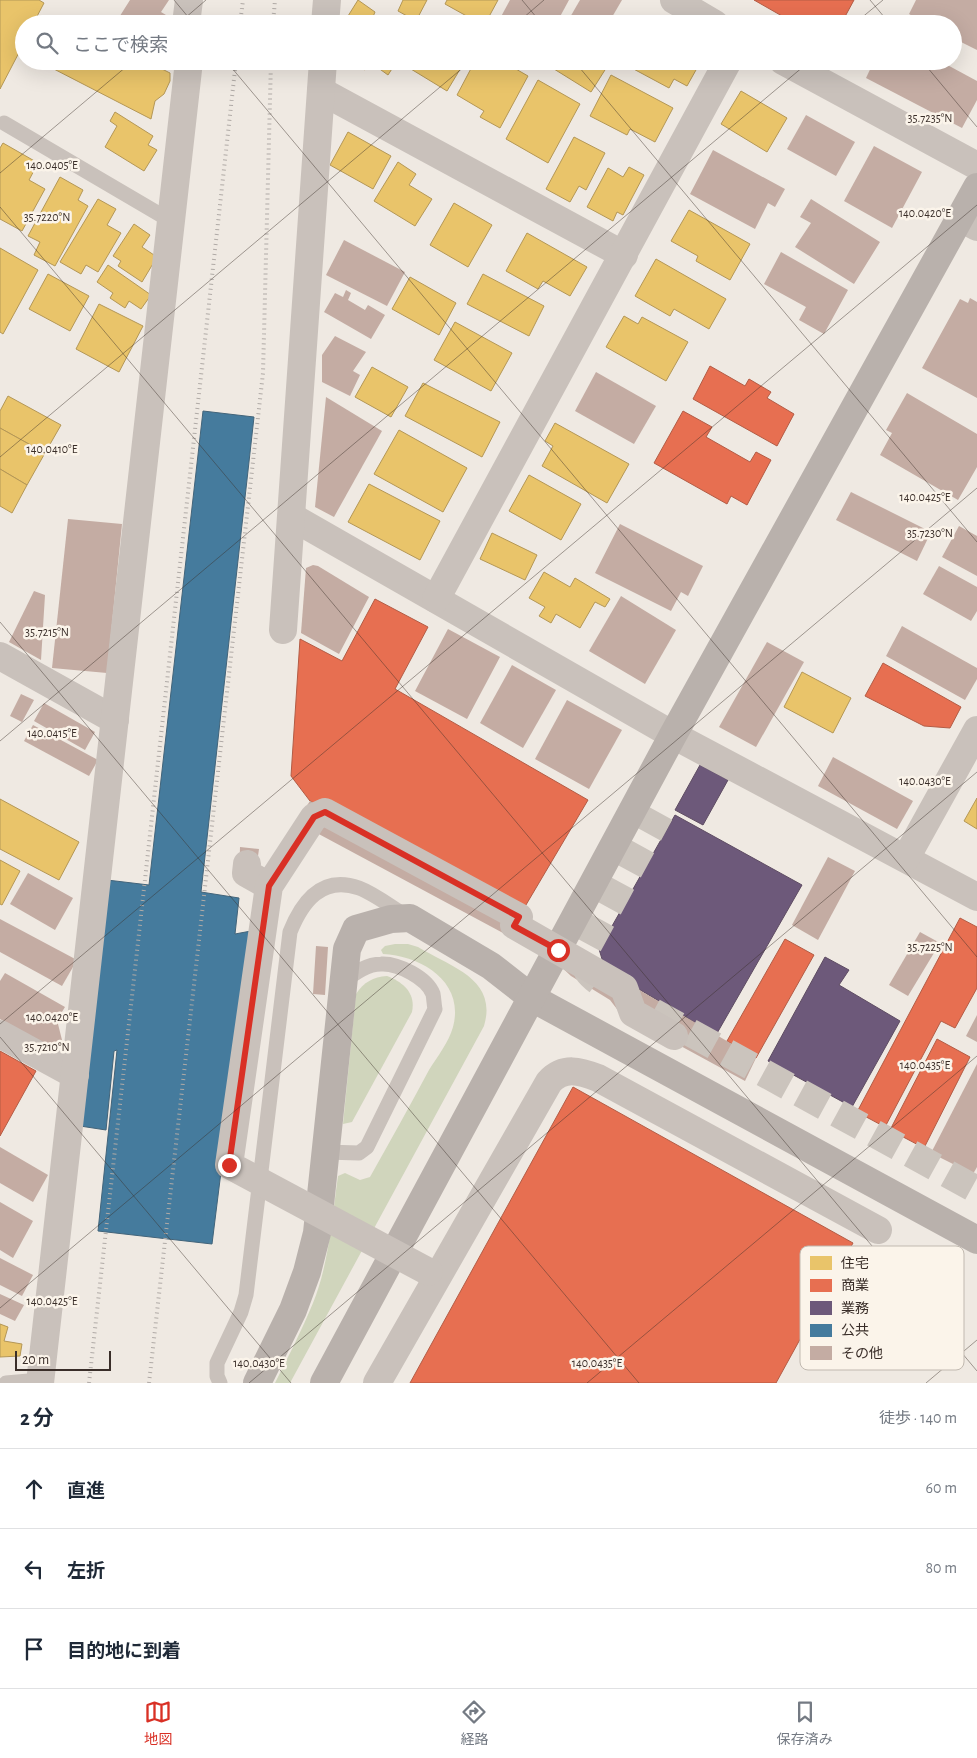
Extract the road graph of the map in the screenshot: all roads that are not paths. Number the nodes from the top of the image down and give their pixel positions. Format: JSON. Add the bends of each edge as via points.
{"nodes":[{"id":1,"x":188,"y":0,"type":"edge"},
{"id":2,"x":327,"y":0,"type":"edge"},
{"id":3,"x":674,"y":0,"type":"edge"},
{"id":4,"x":187,"y":15,"type":"edge"},
{"id":5,"x":326,"y":15,"type":"edge"},
{"id":6,"x":700,"y":15,"type":"edge"},
{"id":7,"x":188,"y":70,"type":"edge"},
{"id":8,"x":322,"y":70,"type":"edge"},
{"id":9,"x":723,"y":70,"type":"edge"},
{"id":10,"x":800,"y":70,"type":"edge"},
{"id":11,"x":321,"y":91,"type":"junction"},
{"id":12,"x":4,"y":123,"type":"dead end"},
{"id":13,"x":977,"y":166,"type":"edge"},
{"id":14,"x":977,"y":187,"type":"edge"},
{"id":15,"x":171,"y":221,"type":"junction"},
{"id":16,"x":968,"y":222,"type":"edge"},
{"id":17,"x":624,"y":255,"type":"junction"},
{"id":18,"x":292,"y":517,"type":"junction"},
{"id":19,"x":436,"y":599,"type":"junction"},
{"id":20,"x":283,"y":630,"type":"dead end"},
{"id":21,"x":0,"y":656,"type":"edge"},
{"id":22,"x":115,"y":720,"type":"junction"},
{"id":23,"x":977,"y":730,"type":"edge"},
{"id":24,"x":673,"y":735,"type":"junction"},
{"id":25,"x":906,"y":858,"type":"junction"},
{"id":26,"x":247,"y":864,"type":"dead end"},
{"id":27,"x":269,"y":886,"type":"junction"},
{"id":28,"x":977,"y":897,"type":"edge"},
{"id":29,"x":410,"y":918,"type":"junction"},
{"id":30,"x":558,"y":950,"type":"junction"},
{"id":31,"x":344,"y":982,"type":"junction"},
{"id":32,"x":532,"y":998,"type":"junction"},
{"id":33,"x":0,"y":1034,"type":"edge"},
{"id":34,"x":674,"y":1036,"type":"dead end"},
{"id":35,"x":76,"y":1075,"type":"junction"},
{"id":36,"x":325,"y":1152,"type":"junction"},
{"id":37,"x":878,"y":1230,"type":"dead end"},
{"id":38,"x":977,"y":1240,"type":"edge"},
{"id":39,"x":429,"y":1272,"type":"dead end"},
{"id":40,"x":40,"y":1382,"type":"edge"},
{"id":41,"x":6,"y":1383,"type":"edge"},
{"id":42,"x":220,"y":1383,"type":"edge"},
{"id":43,"x":257,"y":1383,"type":"edge"},
{"id":44,"x":324,"y":1383,"type":"edge"},
{"id":45,"x":377,"y":1383,"type":"edge"}],
"edges":[{"from":1,"to":4,"type":"street"},
{"from":2,"to":5,"type":"street"},
{"from":3,"to":6,"type":"street"},
{"from":7,"to":15,"type":"street"},
{"from":8,"to":11,"type":"street"},
{"from":9,"to":17,"type":"street"},
{"from":10,"to":13,"type":"street"},
{"from":11,"to":17,"type":"street"},
{"from":11,"to":18,"type":"street"},
{"from":12,"to":15,"type":"lane"},
{"from":14,"to":16,"type":"street"},
{"from":15,"to":22,"type":"street"},
{"from":16,"to":24,"type":"street"},
{"from":17,"to":19,"type":"street"},
{"from":18,"to":19,"type":"street"},
{"from":18,"to":20,"type":"street"},
{"from":19,"to":24,"type":"street"},
{"from":21,"to":22,"type":"street"},
{"from":22,"to":35,"type":"street"},
{"from":23,"to":25,"type":"street"},
{"from":24,"to":25,"type":"street"},
{"from":24,"to":30,"type":"street"},
{"from":25,"to":28,"type":"street"},
{"from":26,"to":27,"type":"street","via":[[246,873]]},
{"from":27,"to":30,"type":"street","bridge":true,"via":[[314,817],[325,812],[519,917],[514,926]]},
{"from":27,"to":39,"type":"street","bridge":true,"via":[[243,1037],[229,1165]]},
{"from":29,"to":31,"type":"street","via":[[356,929],[347,949]]},
{"from":29,"to":32,"type":"street","via":[[491,966]]},
{"from":29,"to":42,"type":"lane","via":[[360,888],[342,885],[325,888],[310,896],[298,912],[290,932],[246,1295],[216,1363]]},
{"from":30,"to":32,"type":"street"},
{"from":30,"to":34,"type":"street","bridge":true,"via":[[624,988],[632,1013]]},
{"from":31,"to":36,"type":"street"},
{"from":31,"to":36,"type":"lane","via":[[370,966],[383,963],[398,967],[418,977],[432,993],[435,1010],[366,1147],[359,1153]]},
{"from":32,"to":38,"type":"street"},
{"from":32,"to":44,"type":"street"},
{"from":33,"to":35,"type":"street"},
{"from":35,"to":40,"type":"street"},
{"from":36,"to":43,"type":"street","via":[[317,1233],[307,1272]]},
{"from":37,"to":45,"type":"street","via":[[598,1078],[570,1070],[556,1074]]},
{"from":40,"to":41,"type":"lane"}]}
